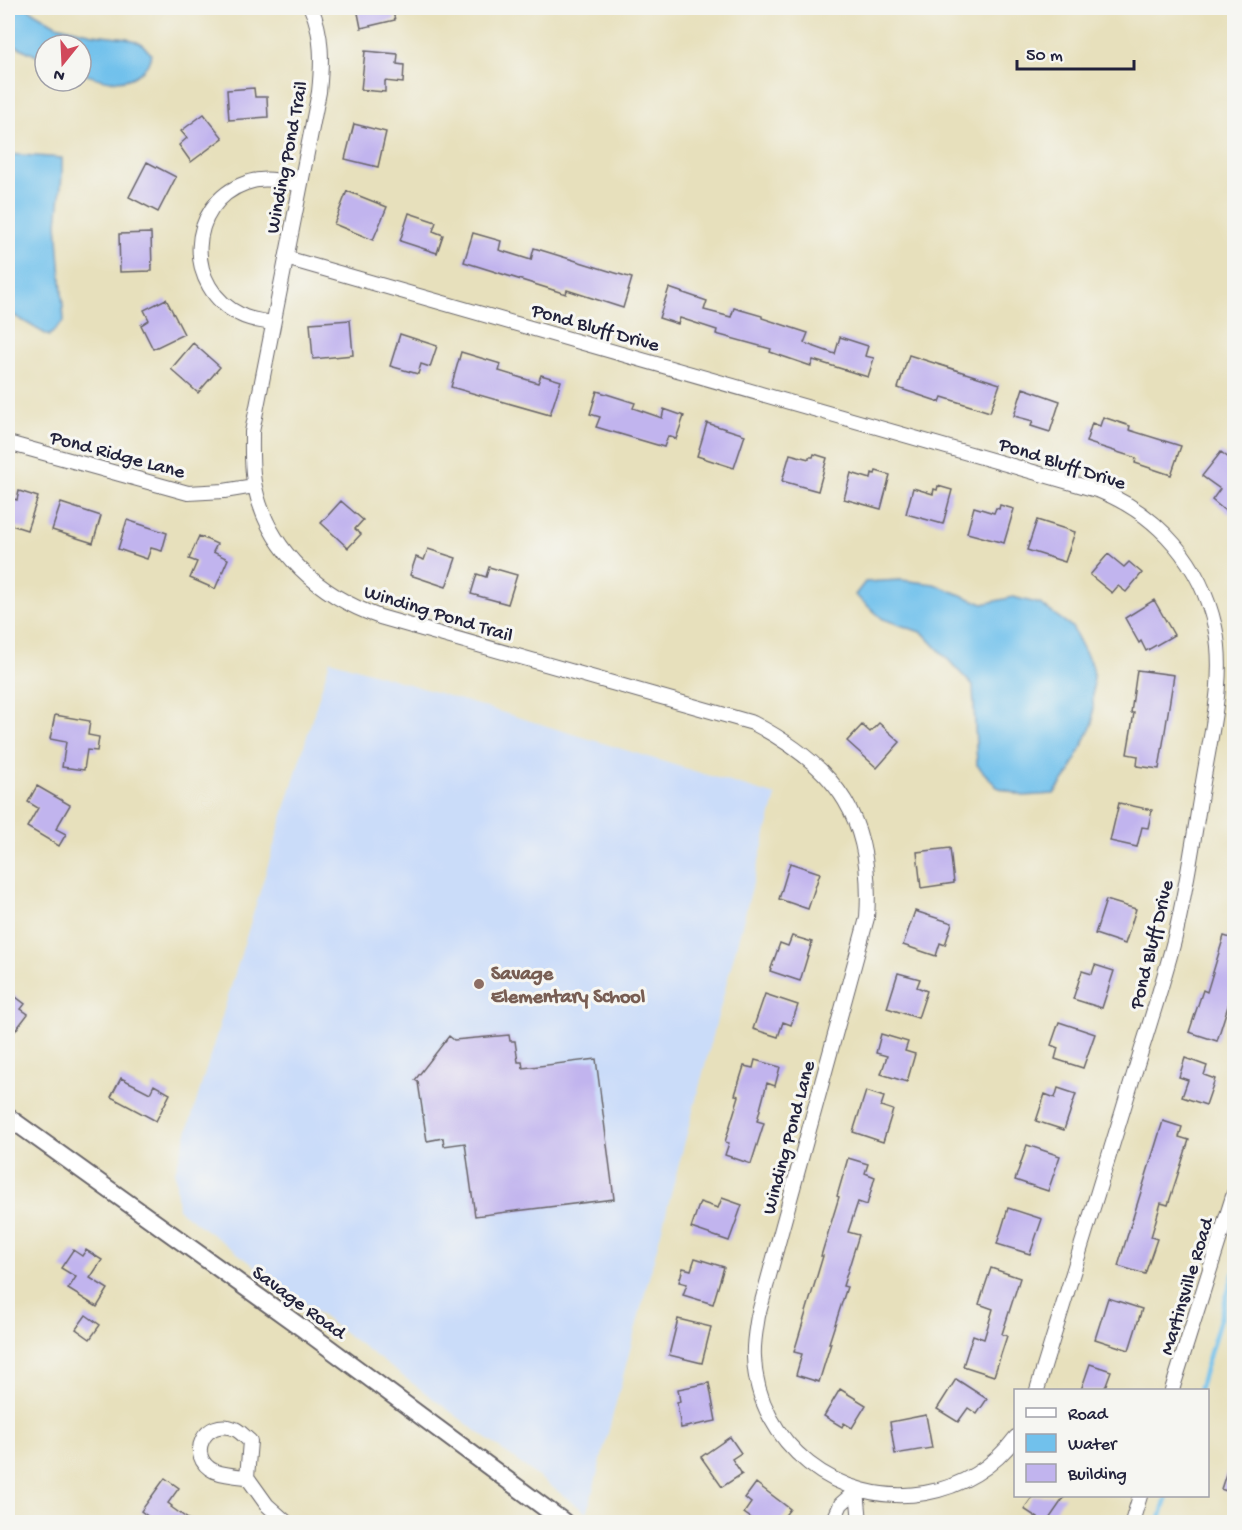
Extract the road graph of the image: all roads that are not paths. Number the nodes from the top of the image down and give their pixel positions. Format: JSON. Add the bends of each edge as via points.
{"nodes":[{"id":1,"x":311,"y":8,"type":"edge"},
{"id":2,"x":300,"y":185,"type":"junction"},
{"id":3,"x":286,"y":258,"type":"junction"},
{"id":4,"x":272,"y":323,"type":"junction"},
{"id":5,"x":8,"y":443,"type":"edge"},
{"id":6,"x":254,"y":486,"type":"junction"},
{"id":7,"x":815,"y":765,"type":"joint"},
{"id":8,"x":8,"y":1117,"type":"edge"},
{"id":9,"x":1234,"y":1193,"type":"edge"},
{"id":10,"x":1037,"y":1389,"type":"edge"},
{"id":11,"x":1172,"y":1389,"type":"edge"},
{"id":12,"x":1014,"y":1439,"type":"edge"},
{"id":13,"x":247,"y":1477,"type":"dead end"},
{"id":14,"x":856,"y":1490,"type":"junction"},
{"id":15,"x":1140,"y":1497,"type":"edge"},
{"id":16,"x":286,"y":1522,"type":"edge"},
{"id":17,"x":564,"y":1522,"type":"edge"},
{"id":18,"x":833,"y":1522,"type":"edge"},
{"id":19,"x":860,"y":1522,"type":"edge"},
{"id":20,"x":1132,"y":1522,"type":"edge"}],
"edges":[{"from":1,"to":2,"type":"street","name":"Winding Pond Trail","via":[[322,67]]},
{"from":2,"to":3,"type":"street","name":"Winding Pond Trail"},
{"from":2,"to":4,"type":"street","via":[[271,179],[245,183],[219,200],[201,229],[198,256],[206,283],[218,300],[241,315]]},
{"from":3,"to":4,"type":"street","name":"Winding Pond Trail"},
{"from":3,"to":10,"type":"street","name":"Pond Bluff Drive","via":[[1100,490],[1128,503],[1155,524],[1190,564],[1210,606],[1220,667],[1183,898],[1162,984]]},
{"from":4,"to":6,"type":"street","name":"Winding Pond Trail","via":[[252,432]]},
{"from":5,"to":6,"type":"street","name":"Pond Ridge Lane","via":[[188,493]]},
{"from":6,"to":7,"type":"street","name":"Winding Pond Trail","via":[[266,520],[285,551],[308,577],[341,601],[380,617],[753,723],[795,747]]},
{"from":7,"to":14,"type":"street","name":"Winding Pond Lane","via":[[844,799],[859,830],[868,871],[867,918],[758,1316],[754,1357],[763,1402],[783,1439],[817,1471]]},
{"from":8,"to":17,"type":"street","name":"Savage Road"},
{"from":9,"to":11,"type":"street","name":"Martinsville Road"},
{"from":12,"to":14,"type":"street","via":[[986,1467],[939,1490],[895,1496]]},
{"from":13,"to":16,"type":"street","via":[[267,1505]]},
{"from":14,"to":18,"type":"street","via":[[841,1504]]},
{"from":14,"to":19,"type":"street"},
{"from":15,"to":20,"type":"street"}]}
